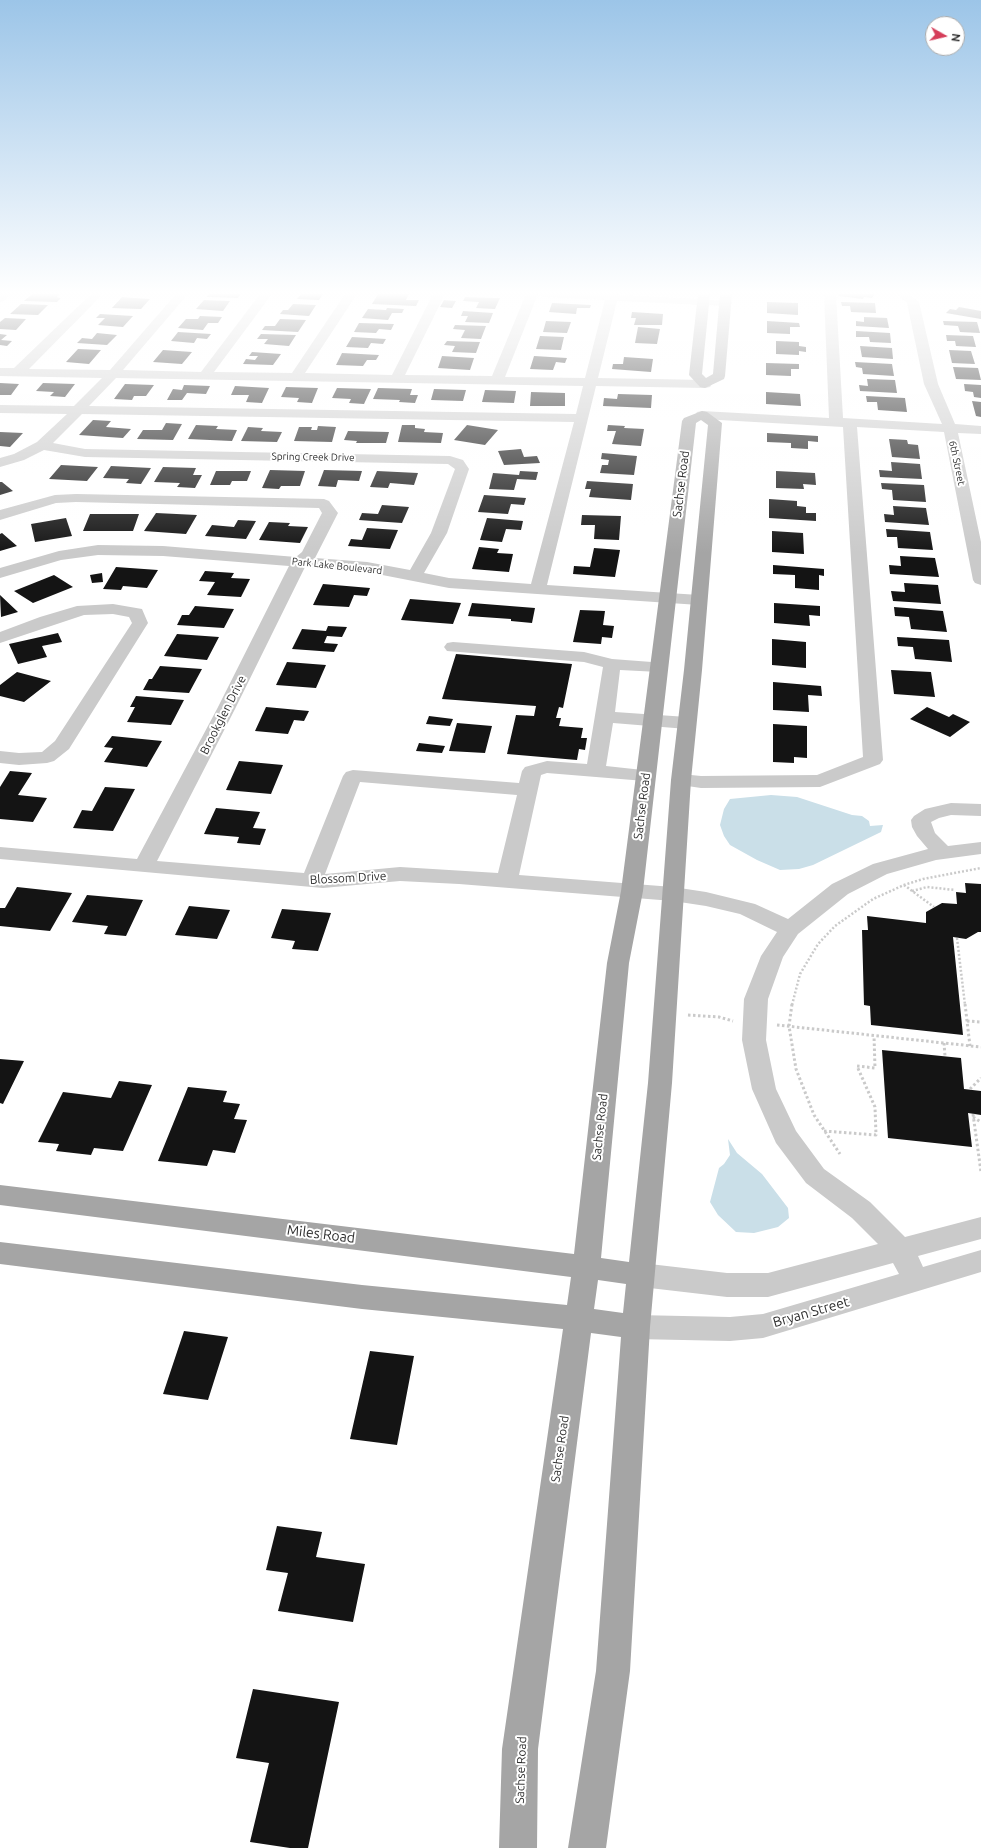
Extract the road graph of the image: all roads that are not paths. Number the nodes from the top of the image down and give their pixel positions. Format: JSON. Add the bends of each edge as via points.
{"nodes":[{"id":1,"x":107,"y":380,"type":"edge"},
{"id":2,"x":591,"y":380,"type":"edge"},
{"id":3,"x":598,"y":380,"type":"edge"},
{"id":4,"x":701,"y":380,"type":"edge"},
{"id":5,"x":712,"y":380,"type":"edge"},
{"id":6,"x":839,"y":380,"type":"edge"},
{"id":7,"x":930,"y":380,"type":"edge"},
{"id":8,"x":705,"y":384,"type":"junction"},
{"id":9,"x":0,"y":409,"type":"edge"},
{"id":10,"x":78,"y":410,"type":"junction"},
{"id":11,"x":702,"y":414,"type":"junction"},
{"id":12,"x":581,"y":418,"type":"junction"},
{"id":13,"x":843,"y":422,"type":"junction"},
{"id":14,"x":950,"y":429,"type":"junction"},
{"id":15,"x":981,"y":430,"type":"edge"},
{"id":16,"x":42,"y":445,"type":"junction"},
{"id":17,"x":0,"y":463,"type":"edge"},
{"id":18,"x":0,"y":515,"type":"edge"},
{"id":19,"x":300,"y":562,"type":"junction"},
{"id":20,"x":0,"y":573,"type":"edge"},
{"id":21,"x":414,"y":577,"type":"junction"},
{"id":22,"x":981,"y":580,"type":"edge"},
{"id":23,"x":538,"y":590,"type":"junction"},
{"id":24,"x":667,"y":598,"type":"junction"},
{"id":25,"x":699,"y":600,"type":"junction"},
{"id":26,"x":0,"y":638,"type":"edge"},
{"id":27,"x":452,"y":647,"type":"dead end"},
{"id":28,"x":612,"y":664,"type":"junction"},
{"id":29,"x":658,"y":667,"type":"junction"},
{"id":30,"x":604,"y":717,"type":"junction"},
{"id":31,"x":652,"y":721,"type":"junction"},
{"id":32,"x":687,"y":723,"type":"junction"},
{"id":33,"x":0,"y":757,"type":"edge"},
{"id":34,"x":595,"y":771,"type":"junction"},
{"id":35,"x":645,"y":776,"type":"junction"},
{"id":36,"x":681,"y":780,"type":"junction"},
{"id":37,"x":528,"y":790,"type":"junction"},
{"id":38,"x":981,"y":810,"type":"edge"},
{"id":39,"x":981,"y":848,"type":"edge"},
{"id":40,"x":0,"y":853,"type":"edge"},
{"id":41,"x":943,"y":853,"type":"junction"},
{"id":42,"x":144,"y":866,"type":"junction"},
{"id":43,"x":312,"y":880,"type":"junction"},
{"id":44,"x":507,"y":881,"type":"junction"},
{"id":45,"x":632,"y":891,"type":"junction"},
{"id":46,"x":673,"y":894,"type":"junction"},
{"id":47,"x":790,"y":929,"type":"junction"},
{"id":48,"x":0,"y":1196,"type":"edge"},
{"id":49,"x":981,"y":1228,"type":"edge"},
{"id":50,"x":900,"y":1250,"type":"junction"},
{"id":51,"x":0,"y":1253,"type":"edge"},
{"id":52,"x":981,"y":1261,"type":"edge"},
{"id":53,"x":586,"y":1267,"type":"junction"},
{"id":54,"x":642,"y":1275,"type":"junction"},
{"id":55,"x":917,"y":1281,"type":"junction"},
{"id":56,"x":578,"y":1318,"type":"junction"},
{"id":57,"x":636,"y":1327,"type":"junction"},
{"id":58,"x":518,"y":1848,"type":"edge"},
{"id":59,"x":587,"y":1848,"type":"edge"}],
"edges":[{"from":1,"to":10,"type":"street"},
{"from":2,"to":12,"type":"street"},
{"from":3,"to":8,"type":"street"},
{"from":4,"to":8,"type":"main road"},
{"from":5,"to":8,"type":"main road"},
{"from":6,"to":13,"type":"street"},
{"from":7,"to":14,"type":"street","name":"6th Street"},
{"from":8,"to":11,"type":"main road"},
{"from":9,"to":10,"type":"street"},
{"from":10,"to":12,"type":"street"},
{"from":10,"to":16,"type":"street"},
{"from":11,"to":13,"type":"street"},
{"from":11,"to":24,"type":"main road","name":"Sachse Road","via":[[689,421]]},
{"from":11,"to":25,"type":"main road","via":[[715,423]]},
{"from":12,"to":23,"type":"street"},
{"from":13,"to":14,"type":"street"},
{"from":13,"to":36,"type":"street","via":[[873,760],[820,781]]},
{"from":14,"to":15,"type":"street"},
{"from":14,"to":22,"type":"street","name":"6th Street"},
{"from":16,"to":17,"type":"street"},
{"from":16,"to":21,"type":"street","name":"Spring Creek Drive","via":[[85,453],[450,460],[458,463],[462,469],[439,533]]},
{"from":18,"to":19,"type":"street","name":"Brookglen Drive","via":[[56,499],[324,504],[330,513],[309,555]]},
{"from":19,"to":20,"type":"street","name":"Park Lake Boulevard","via":[[98,550],[60,556]]},
{"from":19,"to":21,"type":"street","name":"Park Lake Boulevard","via":[[367,567]]},
{"from":19,"to":42,"type":"street","name":"Brookglen Drive"},
{"from":21,"to":23,"type":"street","name":"Park Lake Boulevard","via":[[449,584]]},
{"from":23,"to":24,"type":"street","name":"Park Lake Boulevard"},
{"from":24,"to":25,"type":"street","name":"Park Lake Boulevard"},
{"from":24,"to":29,"type":"main road","name":"Sachse Road"},
{"from":25,"to":32,"type":"main road"},
{"from":26,"to":33,"type":"street","via":[[83,610],[113,609],[136,613],[140,623],[62,745],[47,758]]},
{"from":27,"to":28,"type":"street","via":[[584,657]]},
{"from":28,"to":29,"type":"street"},
{"from":28,"to":30,"type":"street"},
{"from":29,"to":31,"type":"main road","name":"Sachse Road"},
{"from":30,"to":31,"type":"street"},
{"from":30,"to":34,"type":"street"},
{"from":31,"to":32,"type":"street"},
{"from":31,"to":35,"type":"main road","name":"Sachse Road"},
{"from":32,"to":36,"type":"main road"},
{"from":34,"to":35,"type":"street"},
{"from":34,"to":37,"type":"street","via":[[547,767],[532,771]]},
{"from":35,"to":45,"type":"main road","name":"Sachse Road"},
{"from":36,"to":46,"type":"main road"},
{"from":37,"to":43,"type":"street","via":[[353,776]]},
{"from":37,"to":44,"type":"street"},
{"from":38,"to":41,"type":"street","via":[[950,809],[932,813],[921,820],[927,836]]},
{"from":39,"to":41,"type":"street"},
{"from":40,"to":42,"type":"street","name":"Blossom Drive"},
{"from":41,"to":47,"type":"street","via":[[880,869],[840,888]]},
{"from":42,"to":43,"type":"street","name":"Blossom Drive"},
{"from":43,"to":44,"type":"street","name":"Blossom Drive","via":[[400,874]]},
{"from":44,"to":45,"type":"street","name":"Blossom Drive"},
{"from":45,"to":46,"type":"street","name":"Blossom Drive"},
{"from":45,"to":53,"type":"main road","name":"Sachse Road","via":[[618,970]]},
{"from":46,"to":47,"type":"street","name":"Blossom Drive","via":[[706,898],[747,909]]},
{"from":46,"to":54,"type":"main road","via":[[660,1082]]},
{"from":47,"to":50,"type":"street","via":[[772,956],[756,999],[754,1040],[764,1089],[785,1136],[815,1176],[861,1210]]},
{"from":48,"to":53,"type":"main road","name":"Miles Road"},
{"from":49,"to":50,"type":"street"},
{"from":50,"to":54,"type":"street","via":[[768,1285],[727,1285]]},
{"from":50,"to":55,"type":"street"},
{"from":51,"to":56,"type":"main road","via":[[362,1297]]},
{"from":52,"to":55,"type":"street","name":"Bryan Street"},
{"from":53,"to":54,"type":"main road","name":"Miles Road"},
{"from":53,"to":56,"type":"main road","name":"Sachse Road"},
{"from":54,"to":57,"type":"main road"},
{"from":55,"to":57,"type":"street","name":"Bryan Street","via":[[763,1326],[730,1329]]},
{"from":56,"to":57,"type":"main road"},
{"from":56,"to":58,"type":"main road","name":"Sachse Road","via":[[520,1749]]},
{"from":57,"to":59,"type":"main road","via":[[613,1671]]}]}
